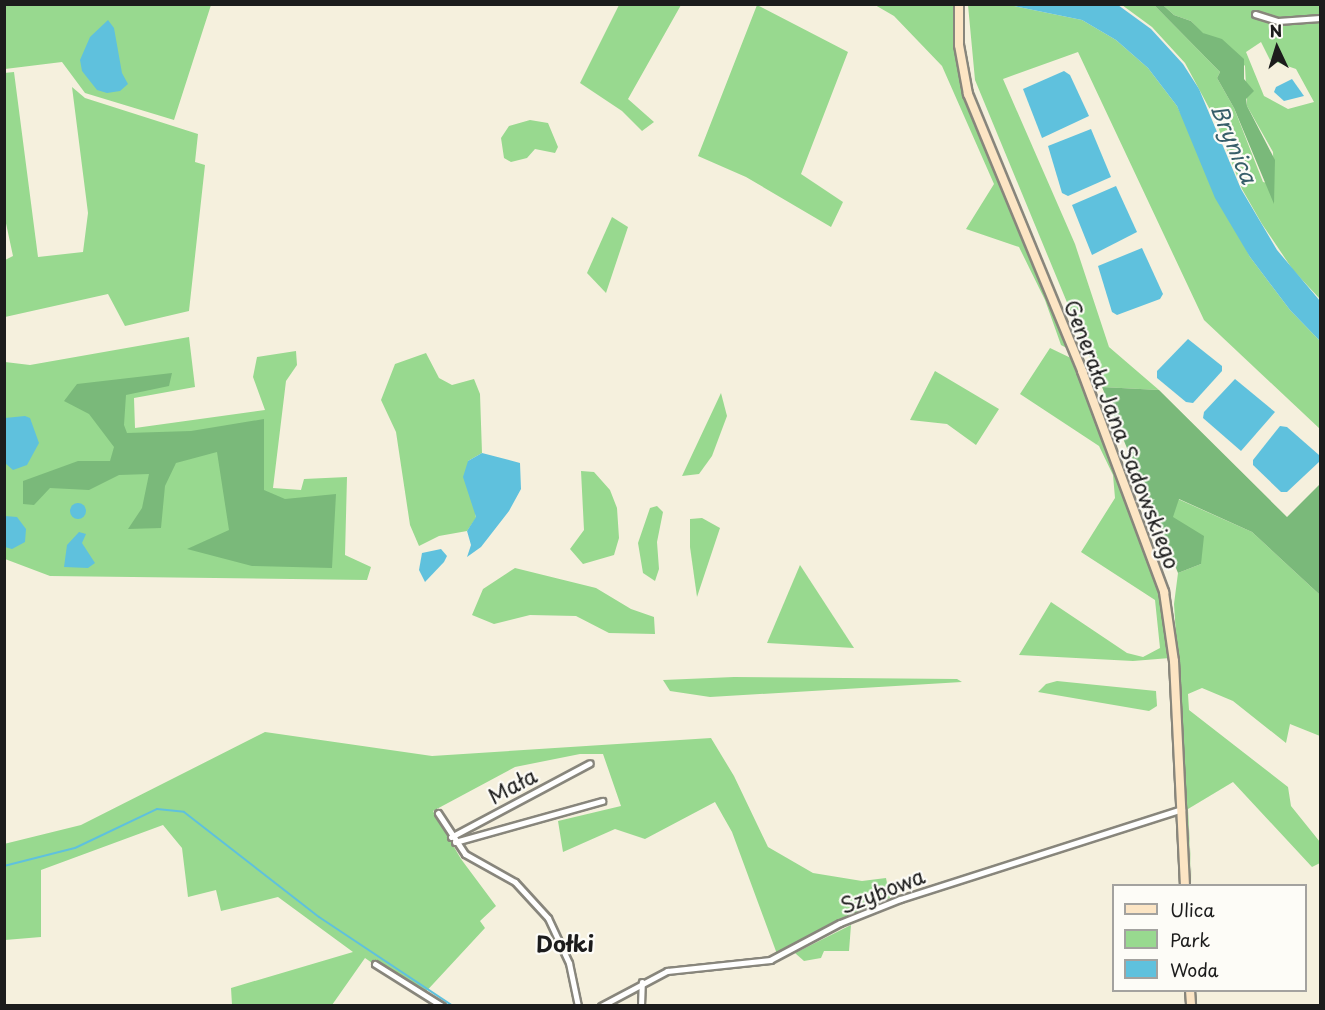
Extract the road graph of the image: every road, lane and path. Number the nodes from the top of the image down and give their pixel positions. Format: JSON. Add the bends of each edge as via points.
{"nodes":[{"id":1,"x":959,"y":8,"type":"edge"},
{"id":2,"x":1255,"y":14,"type":"dead end"},
{"id":3,"x":1320,"y":18,"type":"edge"},
{"id":4,"x":590,"y":763,"type":"dead end"},
{"id":5,"x":602,"y":801,"type":"dead end"},
{"id":6,"x":1182,"y":809,"type":"junction"},
{"id":7,"x":438,"y":813,"type":"dead end"},
{"id":8,"x":453,"y":839,"type":"junction"},
{"id":9,"x":1185,"y":884,"type":"edge"},
{"id":10,"x":375,"y":964,"type":"dead end"},
{"id":11,"x":642,"y":982,"type":"junction"},
{"id":12,"x":579,"y":1004,"type":"edge"},
{"id":13,"x":442,"y":1005,"type":"edge"},
{"id":14,"x":601,"y":1005,"type":"edge"},
{"id":15,"x":641,"y":1005,"type":"edge"}],
"edges":[{"from":1,"to":6,"type":"street","name":"Generała Jana Sadowskiego","via":[[959,45],[968,94],[1082,371],[1164,592],[1173,651]]},
{"from":2,"to":3,"type":"street","via":[[1278,21]]},
{"from":4,"to":8,"type":"street","name":"Mała"},
{"from":5,"to":8,"type":"street"},
{"from":6,"to":9,"type":"street","name":"Generała Jana Sadowskiego"},
{"from":6,"to":11,"type":"street","name":"Szybowa","via":[[900,899],[840,923],[770,960],[667,971]]},
{"from":7,"to":8,"type":"street"},
{"from":8,"to":12,"type":"street","via":[[473,861],[515,882],[548,918],[569,963]]},
{"from":10,"to":13,"type":"street"},
{"from":11,"to":14,"type":"street","name":"Szybowa"},
{"from":11,"to":15,"type":"street"}]}
